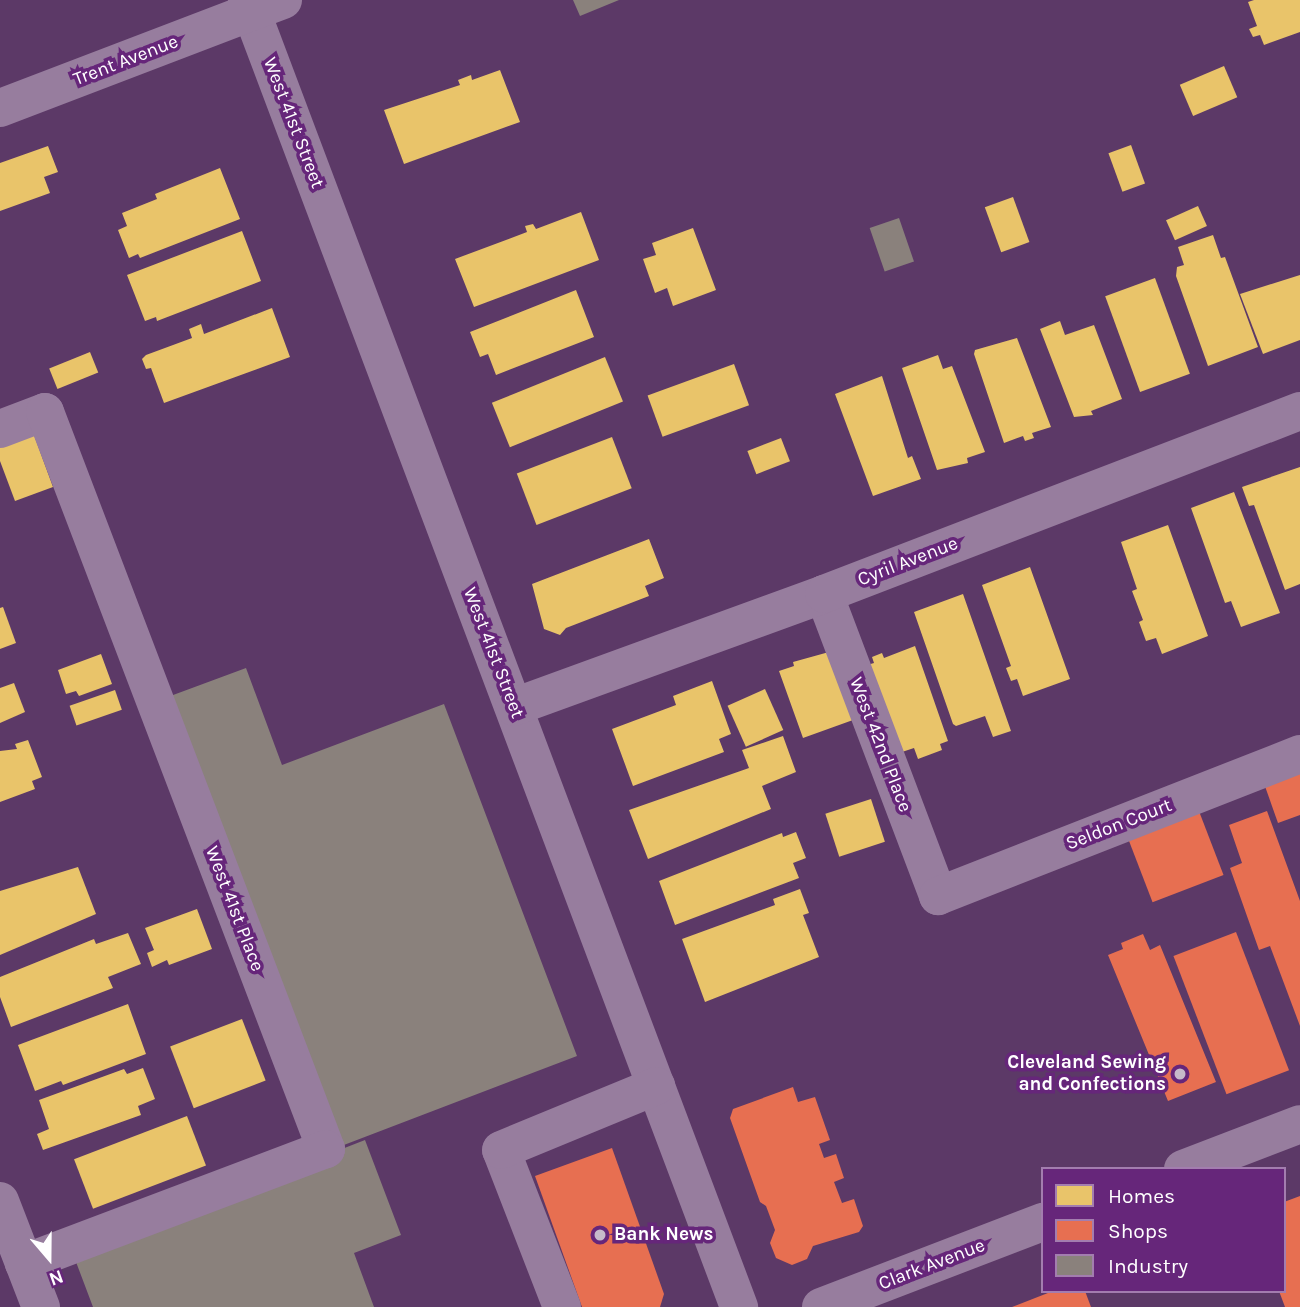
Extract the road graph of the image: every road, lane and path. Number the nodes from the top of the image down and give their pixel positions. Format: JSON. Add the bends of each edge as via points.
{"nodes":[{"id":1,"x":261,"y":4,"type":"edge"},
{"id":2,"x":0,"y":108,"type":"edge"},
{"id":3,"x":1300,"y":411,"type":"edge"},
{"id":4,"x":0,"y":429,"type":"edge"},
{"id":5,"x":824,"y":594,"type":"junction"},
{"id":6,"x":513,"y":707,"type":"junction"},
{"id":7,"x":1300,"y":754,"type":"edge"},
{"id":8,"x":938,"y":896,"type":"joint"},
{"id":9,"x":656,"y":1086,"type":"junction"},
{"id":10,"x":1300,"y":1124,"type":"edge"},
{"id":11,"x":1188,"y":1167,"type":"edge"},
{"id":12,"x":0,"y":1201,"type":"edge"},
{"id":13,"x":1041,"y":1223,"type":"edge"},
{"id":14,"x":24,"y":1263,"type":"junction"},
{"id":15,"x":41,"y":1307,"type":"edge"},
{"id":16,"x":562,"y":1307,"type":"edge"},
{"id":17,"x":739,"y":1307,"type":"edge"},
{"id":18,"x":821,"y":1307,"type":"edge"}],
"edges":[{"from":1,"to":2,"type":"street","name":"Trent Avenue"},
{"from":1,"to":6,"type":"street","name":"West 41st Street"},
{"from":3,"to":5,"type":"street","name":"Cyril Avenue"},
{"from":4,"to":14,"type":"street","name":"West 41st Place","via":[[45,412],[326,1149]]},
{"from":5,"to":6,"type":"street","name":"Cyril Avenue"},
{"from":5,"to":8,"type":"street","name":"West 42nd Place"},
{"from":6,"to":9,"type":"street","name":"West 41st Street"},
{"from":7,"to":8,"type":"street","name":"Seldon Court"},
{"from":9,"to":16,"type":"street","via":[[501,1150]]},
{"from":9,"to":17,"type":"street","name":"West 41st Street"},
{"from":10,"to":11,"type":"street"},
{"from":12,"to":14,"type":"street"},
{"from":13,"to":18,"type":"street","name":"Clark Avenue"},
{"from":14,"to":15,"type":"street"}]}
